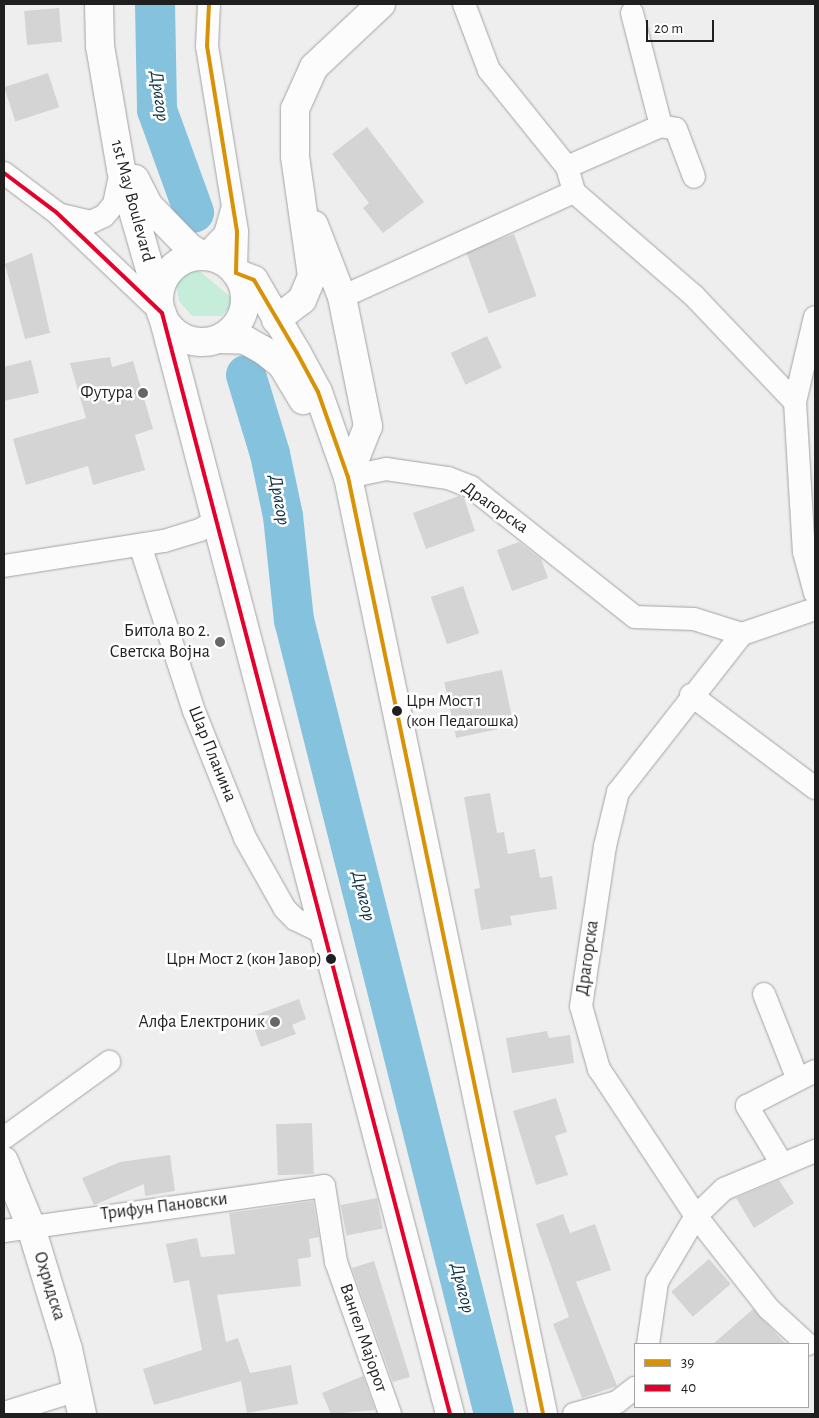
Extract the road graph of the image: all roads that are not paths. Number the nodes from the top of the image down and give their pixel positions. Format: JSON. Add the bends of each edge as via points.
{"nodes":[{"id":1,"x":99,"y":4,"type":"edge"},
{"id":2,"x":209,"y":4,"type":"edge"},
{"id":3,"x":381,"y":4,"type":"edge"},
{"id":4,"x":464,"y":4,"type":"edge"},
{"id":5,"x":632,"y":13,"type":"dead end"},
{"id":6,"x":108,"y":100,"type":"junction"},
{"id":7,"x":661,"y":126,"type":"junction"},
{"id":8,"x":567,"y":167,"type":"junction"},
{"id":9,"x":121,"y":169,"type":"junction"},
{"id":10,"x":4,"y":173,"type":"edge"},
{"id":11,"x":694,"y":177,"type":"dead end"},
{"id":12,"x":299,"y":192,"type":"junction"},
{"id":13,"x":574,"y":192,"type":"junction"},
{"id":14,"x":233,"y":202,"type":"junction"},
{"id":15,"x":57,"y":213,"type":"junction"},
{"id":16,"x":204,"y":256,"type":"junction"},
{"id":17,"x":245,"y":276,"type":"junction"},
{"id":18,"x":342,"y":297,"type":"junction"},
{"id":19,"x":160,"y":307,"type":"junction"},
{"id":20,"x":815,"y":317,"type":"edge"},
{"id":21,"x":276,"y":320,"type":"junction"},
{"id":22,"x":220,"y":338,"type":"junction"},
{"id":23,"x":795,"y":402,"type":"junction"},
{"id":24,"x":348,"y":477,"type":"junction"},
{"id":25,"x":219,"y":518,"type":"junction"},
{"id":26,"x":140,"y":545,"type":"junction"},
{"id":27,"x":4,"y":566,"type":"edge"},
{"id":28,"x":815,"y":593,"type":"edge"},
{"id":29,"x":815,"y":609,"type":"edge"},
{"id":30,"x":742,"y":634,"type":"junction"},
{"id":31,"x":691,"y":695,"type":"junction"},
{"id":32,"x":815,"y":788,"type":"edge"},
{"id":33,"x":326,"y":934,"type":"junction"},
{"id":34,"x":764,"y":994,"type":"dead end"},
{"id":35,"x":109,"y":1062,"type":"dead end"},
{"id":36,"x":806,"y":1076,"type":"edge"},
{"id":37,"x":4,"y":1138,"type":"edge"},
{"id":38,"x":815,"y":1151,"type":"edge"},
{"id":39,"x":4,"y":1161,"type":"edge"},
{"id":40,"x":782,"y":1164,"type":"junction"},
{"id":41,"x":324,"y":1186,"type":"joint"},
{"id":42,"x":696,"y":1216,"type":"junction"},
{"id":43,"x":30,"y":1224,"type":"junction"},
{"id":44,"x":4,"y":1231,"type":"edge"},
{"id":45,"x":648,"y":1343,"type":"edge"},
{"id":46,"x":805,"y":1343,"type":"edge"},
{"id":47,"x":634,"y":1389,"type":"edge"},
{"id":48,"x":80,"y":1402,"type":"edge"},
{"id":49,"x":4,"y":1413,"type":"edge"},
{"id":50,"x":390,"y":1414,"type":"edge"},
{"id":51,"x":450,"y":1414,"type":"edge"},
{"id":52,"x":543,"y":1414,"type":"edge"},
{"id":53,"x":574,"y":1414,"type":"edge"}],
"edges":[{"from":1,"to":6,"type":"main road","name":"1st May Boulevard"},
{"from":2,"to":14,"type":"street","via":[[207,46]]},
{"from":3,"to":12,"type":"main road","via":[[314,66],[303,85],[294,129]]},
{"from":4,"to":8,"type":"street","via":[[489,70]]},
{"from":5,"to":7,"type":"street"},
{"from":6,"to":9,"type":"main road","name":"1st May Boulevard"},
{"from":6,"to":16,"type":"main road","name":"1st May Boulevard","via":[[130,171],[149,206],[190,248]]},
{"from":7,"to":8,"type":"street"},
{"from":7,"to":11,"type":"street","via":[[676,129]]},
{"from":8,"to":13,"type":"street"},
{"from":9,"to":15,"type":"street","via":[[114,204],[104,216],[91,222]]},
{"from":9,"to":19,"type":"main road","name":"1st May Boulevard"},
{"from":10,"to":15,"type":"street"},
{"from":12,"to":18,"type":"main road"},
{"from":12,"to":21,"type":"main road","via":[[312,276],[302,300]]},
{"from":13,"to":18,"type":"street"},
{"from":13,"to":23,"type":"street","via":[[694,296]]},
{"from":14,"to":16,"type":"street","via":[[226,234]]},
{"from":14,"to":17,"type":"street"},
{"from":15,"to":19,"type":"street"},
{"from":16,"to":17,"type":"main road","name":"1st May Boulevard"},
{"from":16,"to":19,"type":"main road","name":"1st May Boulevard","via":[[178,264],[167,274]]},
{"from":17,"to":21,"type":"main road"},
{"from":17,"to":22,"type":"main road","via":[[242,284],[244,310],[230,332]]},
{"from":18,"to":24,"type":"main road","via":[[368,426]]},
{"from":19,"to":22,"type":"main road","name":"1st May Boulevard","via":[[179,335],[199,341]]},
{"from":19,"to":25,"type":"main road","name":"1st May Boulevard"},
{"from":20,"to":23,"type":"street"},
{"from":21,"to":24,"type":"main road","via":[[318,392]]},
{"from":22,"to":24,"type":"main road","name":"1st May Boulevard","via":[[245,340],[282,365],[325,446]]},
{"from":23,"to":28,"type":"street","via":[[804,552]]},
{"from":24,"to":30,"type":"street","name":"Драгорска","via":[[386,470],[416,471],[472,487],[635,618],[694,619]]},
{"from":24,"to":52,"type":"main road"},
{"from":25,"to":26,"type":"street","via":[[200,530]]},
{"from":25,"to":33,"type":"main road","name":"1st May Boulevard"},
{"from":26,"to":27,"type":"street"},
{"from":26,"to":33,"type":"street","name":"Шар Планина","via":[[194,712],[245,838],[285,909],[295,919]]},
{"from":29,"to":30,"type":"street"},
{"from":30,"to":31,"type":"street","name":"Драгорска"},
{"from":31,"to":32,"type":"street"},
{"from":31,"to":42,"type":"street","name":"Драгорска","via":[[618,792],[605,846],[581,1006],[599,1069]]},
{"from":33,"to":51,"type":"main road","name":"1st May Boulevard"},
{"from":34,"to":36,"type":"street"},
{"from":35,"to":37,"type":"street"},
{"from":36,"to":40,"type":"street","via":[[747,1106]]},
{"from":38,"to":40,"type":"street"},
{"from":39,"to":43,"type":"main road","name":"Охридска"},
{"from":40,"to":42,"type":"street","via":[[724,1189]]},
{"from":41,"to":43,"type":"street","name":"Трифун Пановски"},
{"from":41,"to":50,"type":"street","name":"Вангел Маjорот","via":[[336,1262]]},
{"from":42,"to":45,"type":"street","via":[[657,1282]]},
{"from":42,"to":46,"type":"street","name":"Драгорска","via":[[769,1309]]},
{"from":43,"to":44,"type":"street","name":"Трифун Пановски"},
{"from":43,"to":48,"type":"main road","name":"Охридска"},
{"from":47,"to":53,"type":"street","via":[[617,1402]]},
{"from":48,"to":49,"type":"street"}]}
